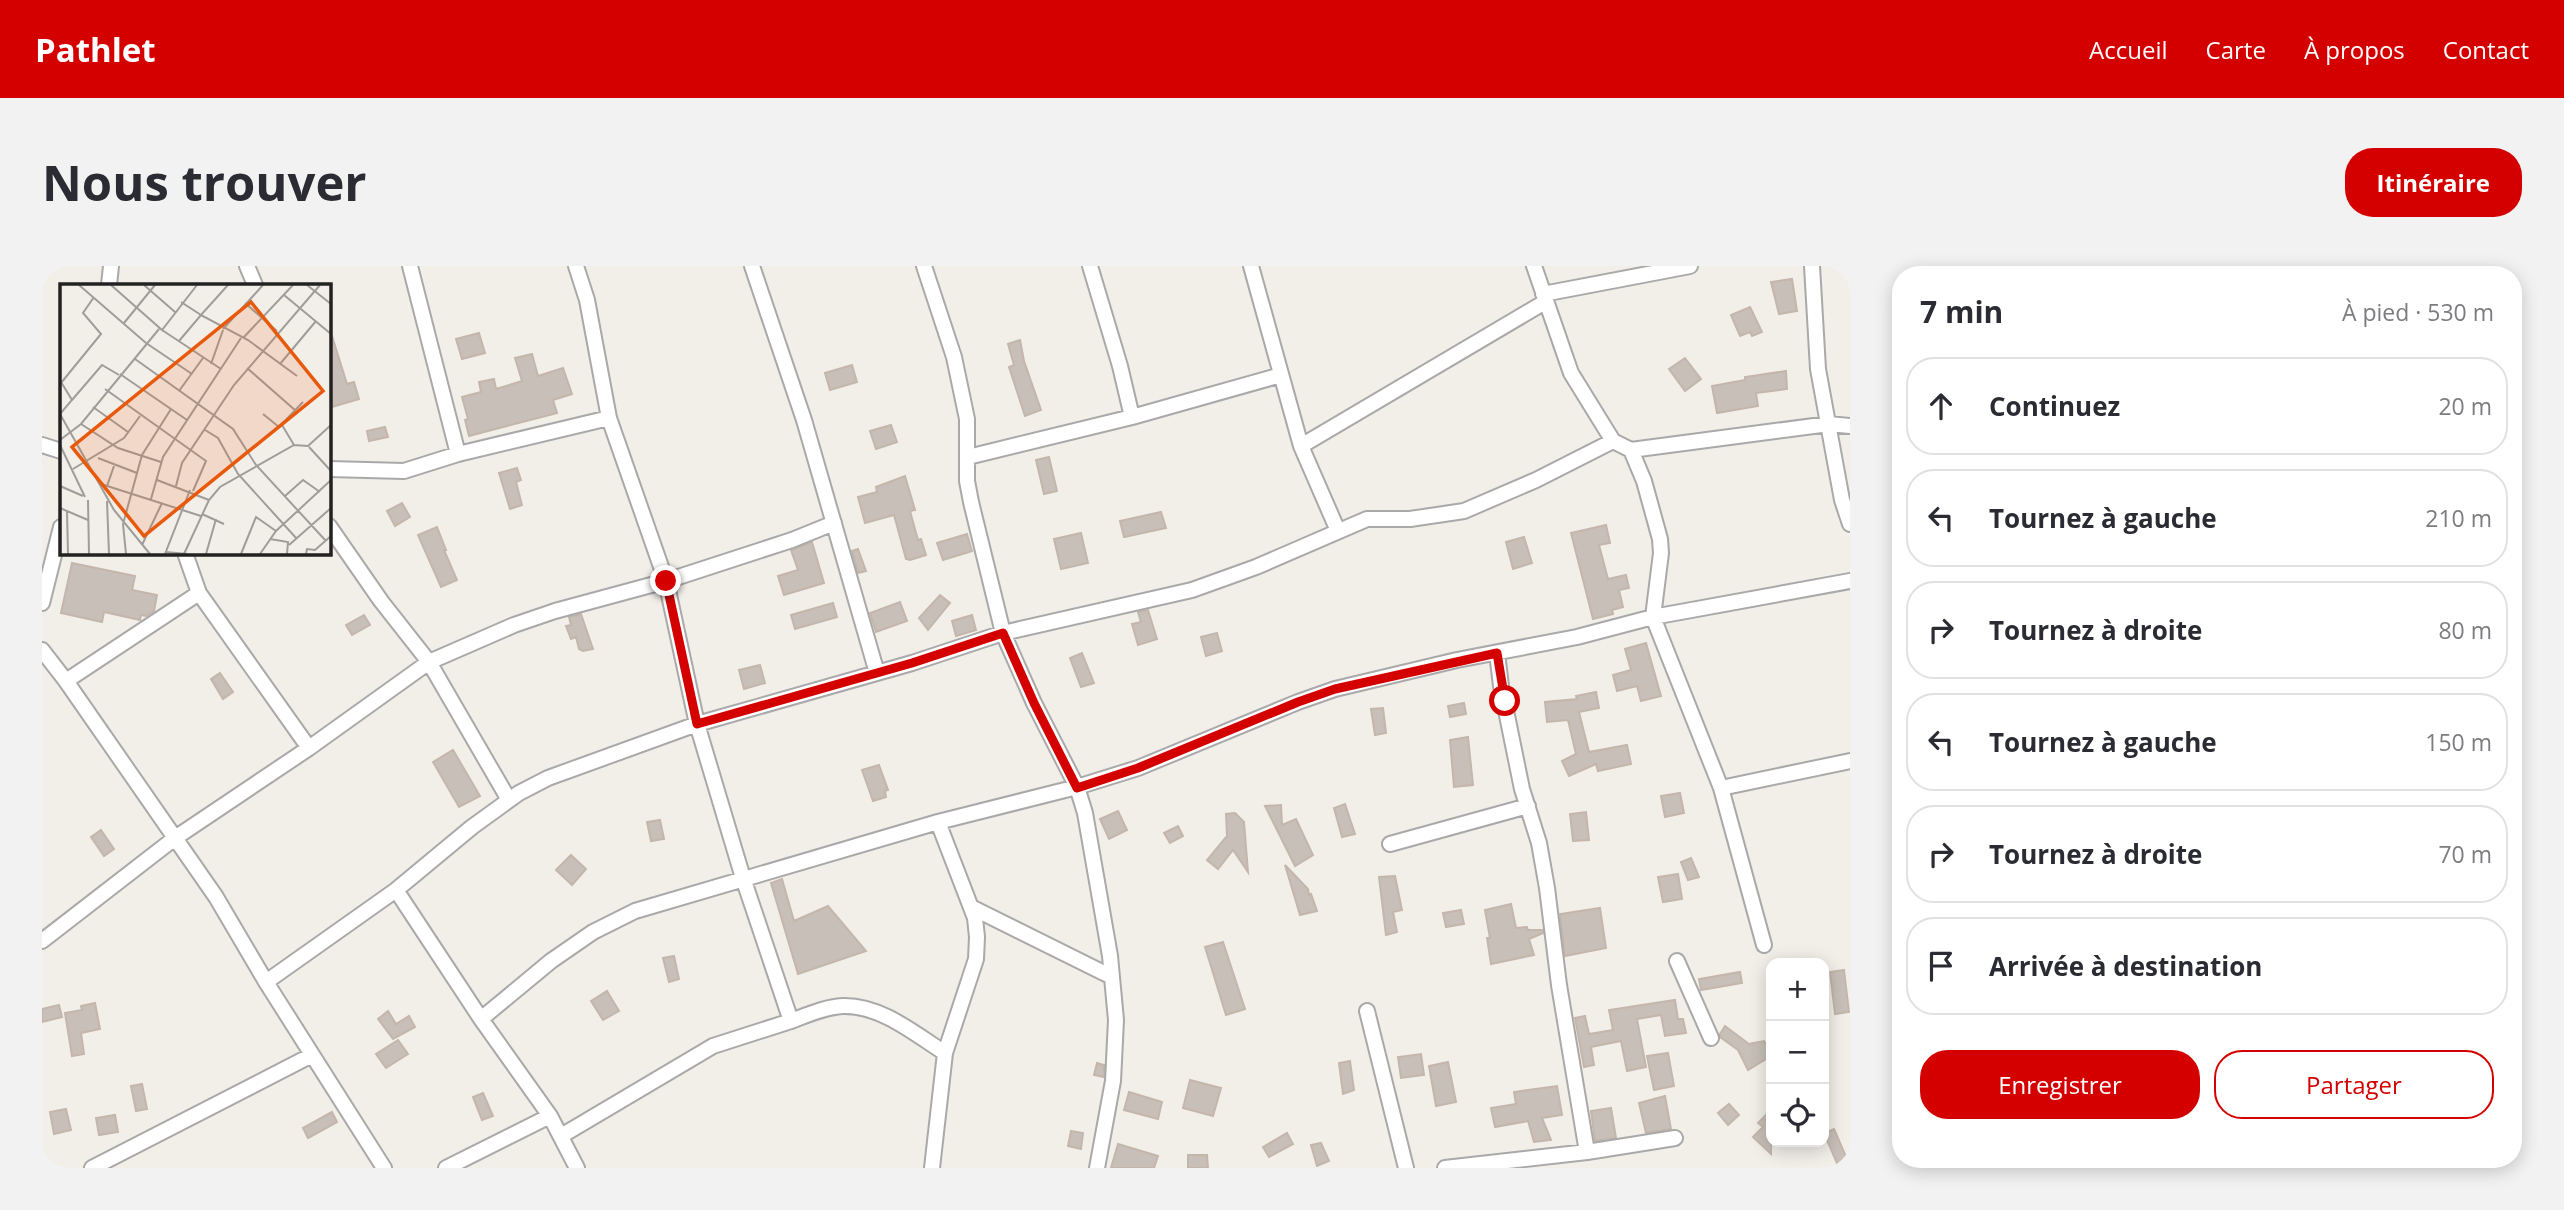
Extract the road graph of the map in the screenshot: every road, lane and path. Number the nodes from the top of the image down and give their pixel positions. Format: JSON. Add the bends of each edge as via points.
{"nodes":[{"id":1,"x":111,"y":266,"type":"edge"},
{"id":2,"x":247,"y":266,"type":"edge"},
{"id":3,"x":410,"y":266,"type":"edge"},
{"id":4,"x":576,"y":266,"type":"edge"},
{"id":5,"x":752,"y":266,"type":"edge"},
{"id":6,"x":924,"y":266,"type":"edge"},
{"id":7,"x":1090,"y":266,"type":"edge"},
{"id":8,"x":1251,"y":266,"type":"edge"},
{"id":9,"x":1534,"y":266,"type":"edge"},
{"id":10,"x":1690,"y":266,"type":"edge"},
{"id":11,"x":1812,"y":266,"type":"edge"},
{"id":12,"x":108,"y":284,"type":"edge"},
{"id":13,"x":255,"y":284,"type":"edge"},
{"id":14,"x":1544,"y":298,"type":"junction"},
{"id":15,"x":1281,"y":374,"type":"junction"},
{"id":16,"x":1132,"y":417,"type":"junction"},
{"id":17,"x":610,"y":418,"type":"junction"},
{"id":18,"x":1829,"y":424,"type":"junction"},
{"id":19,"x":1850,"y":426,"type":"edge"},
{"id":20,"x":1613,"y":441,"type":"junction"},
{"id":21,"x":42,"y":445,"type":"edge"},
{"id":22,"x":1301,"y":446,"type":"junction"},
{"id":23,"x":1631,"y":450,"type":"junction"},
{"id":24,"x":60,"y":451,"type":"edge"},
{"id":25,"x":458,"y":454,"type":"junction"},
{"id":26,"x":968,"y":457,"type":"junction"},
{"id":27,"x":331,"y":469,"type":"edge"},
{"id":28,"x":834,"y":523,"type":"junction"},
{"id":29,"x":1850,"y":524,"type":"edge"},
{"id":30,"x":331,"y":529,"type":"edge"},
{"id":31,"x":60,"y":531,"type":"edge"},
{"id":32,"x":1338,"y":531,"type":"junction"},
{"id":33,"x":186,"y":555,"type":"edge"},
{"id":34,"x":666,"y":581,"type":"junction"},
{"id":35,"x":1850,"y":581,"type":"edge"},
{"id":36,"x":199,"y":593,"type":"junction"},
{"id":37,"x":42,"y":604,"type":"edge"},
{"id":38,"x":1653,"y":617,"type":"junction"},
{"id":39,"x":1003,"y":633,"type":"junction"},
{"id":40,"x":42,"y":650,"type":"edge"},
{"id":41,"x":1497,"y":653,"type":"junction"},
{"id":42,"x":429,"y":662,"type":"junction"},
{"id":43,"x":877,"y":673,"type":"junction"},
{"id":44,"x":66,"y":681,"type":"junction"},
{"id":45,"x":697,"y":724,"type":"junction"},
{"id":46,"x":309,"y":748,"type":"junction"},
{"id":47,"x":1850,"y":761,"type":"edge"},
{"id":48,"x":1077,"y":788,"type":"junction"},
{"id":49,"x":1721,"y":788,"type":"junction"},
{"id":50,"x":509,"y":800,"type":"junction"},
{"id":51,"x":1528,"y":806,"type":"junction"},
{"id":52,"x":938,"y":821,"type":"junction"},
{"id":53,"x":175,"y":838,"type":"junction"},
{"id":54,"x":1390,"y":844,"type":"dead end"},
{"id":55,"x":743,"y":878,"type":"junction"},
{"id":56,"x":396,"y":890,"type":"junction"},
{"id":57,"x":971,"y":906,"type":"junction"},
{"id":58,"x":42,"y":941,"type":"edge"},
{"id":59,"x":1764,"y":945,"type":"dead end"},
{"id":60,"x":1676,"y":961,"type":"dead end"},
{"id":61,"x":1112,"y":977,"type":"junction"},
{"id":62,"x":266,"y":982,"type":"junction"},
{"id":63,"x":1367,"y":1011,"type":"dead end"},
{"id":64,"x":481,"y":1019,"type":"junction"},
{"id":65,"x":791,"y":1021,"type":"junction"},
{"id":66,"x":1711,"y":1038,"type":"dead end"},
{"id":67,"x":945,"y":1053,"type":"junction"},
{"id":68,"x":312,"y":1055,"type":"junction"},
{"id":69,"x":550,"y":1116,"type":"junction"},
{"id":70,"x":561,"y":1136,"type":"junction"},
{"id":71,"x":1675,"y":1138,"type":"dead end"},
{"id":72,"x":1587,"y":1152,"type":"junction"},
{"id":73,"x":92,"y":1168,"type":"edge"},
{"id":74,"x":384,"y":1168,"type":"edge"},
{"id":75,"x":446,"y":1168,"type":"edge"},
{"id":76,"x":577,"y":1168,"type":"edge"},
{"id":77,"x":932,"y":1168,"type":"edge"},
{"id":78,"x":1097,"y":1168,"type":"edge"},
{"id":79,"x":1406,"y":1168,"type":"edge"},
{"id":80,"x":1445,"y":1168,"type":"edge"}],
"edges":[{"from":1,"to":12,"type":"street"},
{"from":2,"to":13,"type":"street"},
{"from":3,"to":25,"type":"street"},
{"from":4,"to":17,"type":"street"},
{"from":5,"to":28,"type":"street"},
{"from":6,"to":26,"type":"street","via":[[954,357],[967,419]]},
{"from":7,"to":16,"type":"street"},
{"from":8,"to":15,"type":"street"},
{"from":9,"to":14,"type":"street"},
{"from":10,"to":14,"type":"street"},
{"from":11,"to":18,"type":"street","via":[[1818,369]]},
{"from":14,"to":20,"type":"street","via":[[1571,373]]},
{"from":14,"to":22,"type":"street"},
{"from":15,"to":16,"type":"street"},
{"from":15,"to":22,"type":"street"},
{"from":16,"to":26,"type":"street"},
{"from":17,"to":25,"type":"street"},
{"from":17,"to":34,"type":"street"},
{"from":18,"to":19,"type":"street"},
{"from":18,"to":23,"type":"street"},
{"from":18,"to":29,"type":"street"},
{"from":20,"to":23,"type":"street"},
{"from":20,"to":32,"type":"street","via":[[1464,510],[1410,519],[1367,519]]},
{"from":21,"to":24,"type":"street"},
{"from":22,"to":32,"type":"street"},
{"from":23,"to":38,"type":"street","via":[[1660,539]]},
{"from":25,"to":27,"type":"street","via":[[404,471]]},
{"from":26,"to":39,"type":"street","via":[[971,502]]},
{"from":28,"to":34,"type":"street"},
{"from":28,"to":43,"type":"street"},
{"from":30,"to":42,"type":"street"},
{"from":31,"to":37,"type":"street"},
{"from":32,"to":39,"type":"street","via":[[1192,590]]},
{"from":33,"to":36,"type":"street"},
{"from":34,"to":42,"type":"street","via":[[514,625]]},
{"from":34,"to":45,"type":"street"},
{"from":35,"to":38,"type":"street"},
{"from":36,"to":44,"type":"street"},
{"from":36,"to":46,"type":"street"},
{"from":38,"to":41,"type":"street"},
{"from":38,"to":49,"type":"street"},
{"from":39,"to":43,"type":"street"},
{"from":39,"to":48,"type":"street"},
{"from":40,"to":44,"type":"street"},
{"from":41,"to":48,"type":"street","via":[[1335,689]]},
{"from":41,"to":51,"type":"street"},
{"from":42,"to":46,"type":"street"},
{"from":42,"to":50,"type":"street"},
{"from":43,"to":45,"type":"street"},
{"from":44,"to":53,"type":"street"},
{"from":45,"to":50,"type":"street","via":[[548,778]]},
{"from":45,"to":55,"type":"street"},
{"from":46,"to":53,"type":"street"},
{"from":47,"to":49,"type":"street"},
{"from":48,"to":52,"type":"street"},
{"from":48,"to":61,"type":"street"},
{"from":49,"to":59,"type":"street"},
{"from":50,"to":56,"type":"street"},
{"from":51,"to":54,"type":"street"},
{"from":51,"to":72,"type":"street","via":[[1547,888]]},
{"from":52,"to":55,"type":"street"},
{"from":52,"to":57,"type":"street"},
{"from":53,"to":58,"type":"street"},
{"from":53,"to":62,"type":"street"},
{"from":55,"to":64,"type":"street","via":[[635,911],[593,932]]},
{"from":55,"to":65,"type":"street"},
{"from":56,"to":62,"type":"street"},
{"from":56,"to":64,"type":"street"},
{"from":57,"to":61,"type":"street"},
{"from":57,"to":67,"type":"street","via":[[978,937],[976,959]]},
{"from":60,"to":66,"type":"street"},
{"from":61,"to":78,"type":"street","via":[[1116,1020],[1113,1081]]},
{"from":62,"to":68,"type":"street"},
{"from":63,"to":79,"type":"street"},
{"from":64,"to":69,"type":"street"},
{"from":65,"to":67,"type":"street","via":[[843,1006],[865,1008]]},
{"from":65,"to":70,"type":"street","via":[[713,1046]]},
{"from":67,"to":77,"type":"street"},
{"from":68,"to":73,"type":"street"},
{"from":68,"to":74,"type":"street"},
{"from":69,"to":70,"type":"street"},
{"from":69,"to":75,"type":"street"},
{"from":70,"to":76,"type":"street"},
{"from":71,"to":72,"type":"street"},
{"from":72,"to":80,"type":"street"}]}
